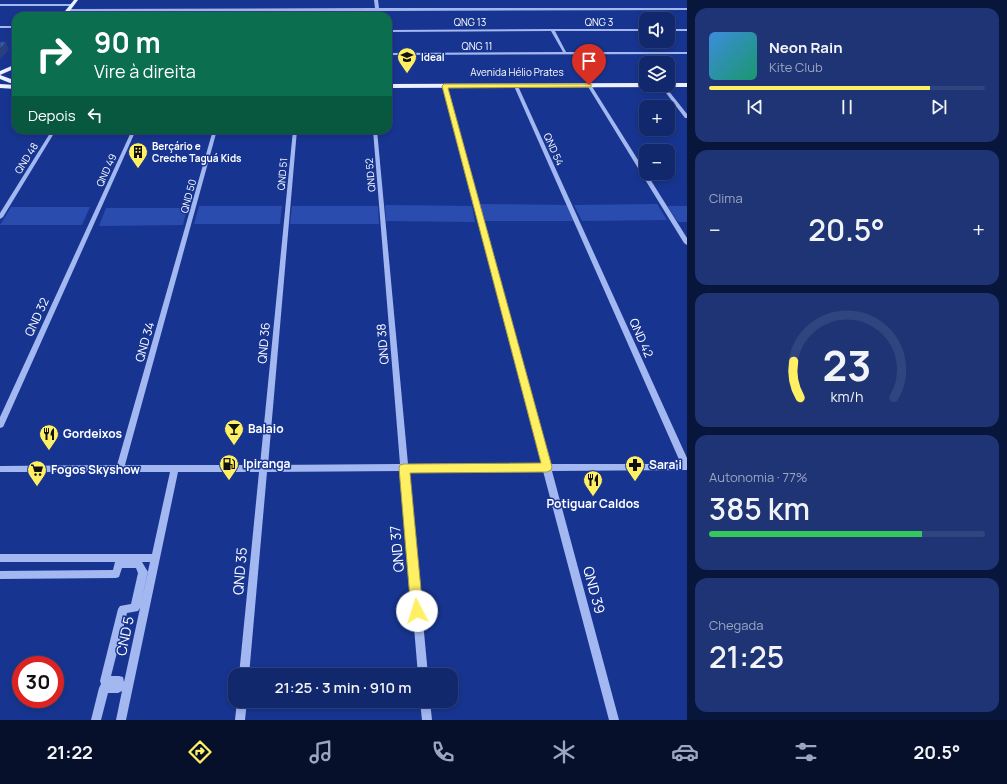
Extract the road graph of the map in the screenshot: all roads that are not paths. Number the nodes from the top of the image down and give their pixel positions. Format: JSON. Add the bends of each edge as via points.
{"nodes":[{"id":1,"x":76,"y":0,"type":"edge"},
{"id":2,"x":376,"y":0,"type":"edge"},
{"id":3,"x":0,"y":5,"type":"edge"},
{"id":4,"x":72,"y":5,"type":"junction"},
{"id":5,"x":378,"y":9,"type":"junction"},
{"id":6,"x":687,"y":9,"type":"edge"},
{"id":7,"x":68,"y":10,"type":"joint"},
{"id":8,"x":0,"y":27,"type":"edge"},
{"id":9,"x":12,"y":27,"type":"edge"},
{"id":10,"x":392,"y":30,"type":"edge"},
{"id":11,"x":552,"y":30,"type":"junction"},
{"id":12,"x":639,"y":30,"type":"edge"},
{"id":13,"x":675,"y":30,"type":"edge"},
{"id":14,"x":687,"y":30,"type":"edge"},
{"id":15,"x":687,"y":53,"type":"edge"},
{"id":16,"x":392,"y":54,"type":"edge"},
{"id":17,"x":565,"y":54,"type":"junction"},
{"id":18,"x":12,"y":68,"type":"edge"},
{"id":19,"x":0,"y":73,"type":"edge"},
{"id":20,"x":0,"y":77,"type":"edge"},
{"id":21,"x":675,"y":80,"type":"edge"},
{"id":22,"x":687,"y":80,"type":"edge"},
{"id":23,"x":12,"y":81,"type":"edge"},
{"id":24,"x":12,"y":81,"type":"edge"},
{"id":25,"x":639,"y":81,"type":"edge"},
{"id":26,"x":639,"y":82,"type":"edge"},
{"id":27,"x":392,"y":84,"type":"edge"},
{"id":28,"x":392,"y":84,"type":"edge"},
{"id":29,"x":2,"y":85,"type":"edge"},
{"id":30,"x":589,"y":85,"type":"junction"},
{"id":31,"x":619,"y":85,"type":"junction"},
{"id":32,"x":639,"y":85,"type":"edge"},
{"id":33,"x":675,"y":85,"type":"edge"},
{"id":34,"x":687,"y":85,"type":"edge"},
{"id":35,"x":12,"y":86,"type":"edge"},
{"id":36,"x":444,"y":86,"type":"junction"},
{"id":37,"x":516,"y":86,"type":"junction"},
{"id":38,"x":667,"y":92,"type":"edge"},
{"id":39,"x":0,"y":93,"type":"edge"},
{"id":40,"x":687,"y":117,"type":"edge"},
{"id":41,"x":52,"y":134,"type":"edge"},
{"id":42,"x":132,"y":134,"type":"edge"},
{"id":43,"x":214,"y":134,"type":"edge"},
{"id":44,"x":295,"y":134,"type":"edge"},
{"id":45,"x":375,"y":134,"type":"edge"},
{"id":46,"x":0,"y":217,"type":"edge"},
{"id":47,"x":94,"y":218,"type":"joint"},
{"id":48,"x":383,"y":219,"type":"joint"},
{"id":49,"x":575,"y":219,"type":"joint"},
{"id":50,"x":287,"y":220,"type":"joint"},
{"id":51,"x":190,"y":221,"type":"joint"},
{"id":52,"x":687,"y":243,"type":"edge"},
{"id":53,"x":0,"y":425,"type":"edge"},
{"id":54,"x":547,"y":467,"type":"junction"},
{"id":55,"x":687,"y":467,"type":"edge"},
{"id":56,"x":404,"y":468,"type":"junction"},
{"id":57,"x":120,"y":469,"type":"junction"},
{"id":58,"x":175,"y":469,"type":"junction"},
{"id":59,"x":263,"y":469,"type":"junction"},
{"id":60,"x":0,"y":470,"type":"edge"},
{"id":61,"x":0,"y":558,"type":"edge"},
{"id":62,"x":156,"y":558,"type":"junction"},
{"id":63,"x":0,"y":575,"type":"edge"},
{"id":64,"x":245,"y":668,"type":"edge"},
{"id":65,"x":422,"y":668,"type":"edge"},
{"id":66,"x":241,"y":708,"type":"edge"},
{"id":67,"x":426,"y":708,"type":"edge"},
{"id":68,"x":96,"y":720,"type":"edge"},
{"id":69,"x":121,"y":720,"type":"edge"},
{"id":70,"x":240,"y":720,"type":"edge"},
{"id":71,"x":427,"y":720,"type":"edge"},
{"id":72,"x":614,"y":720,"type":"edge"}],
"edges":[{"from":1,"to":4,"type":"main road"},
{"from":2,"to":5,"type":"street"},
{"from":3,"to":4,"type":"street"},
{"from":4,"to":7,"type":"main road"},
{"from":5,"to":6,"type":"street"},
{"from":5,"to":7,"type":"street"},
{"from":8,"to":9,"type":"street"},
{"from":10,"to":11,"type":"street","name":"QNG 13"},
{"from":11,"to":12,"type":"street","name":"QNG 3"},
{"from":11,"to":17,"type":"street"},
{"from":13,"to":14,"type":"street"},
{"from":15,"to":17,"type":"street","name":"QNG 11"},
{"from":16,"to":17,"type":"street","name":"QNG 11"},
{"from":18,"to":19,"type":"main road"},
{"from":20,"to":23,"type":"main road"},
{"from":21,"to":22,"type":"main road"},
{"from":24,"to":29,"type":"main road"},
{"from":25,"to":27,"type":"main road","name":"Avenida Hélio Prates"},
{"from":26,"to":31,"type":"main road"},
{"from":28,"to":36,"type":"main road","name":"Avenida Hélio Prates"},
{"from":29,"to":35,"type":"main road"},
{"from":29,"to":39,"type":"main road"},
{"from":30,"to":31,"type":"main road","name":"Avenida Hélio Prates"},
{"from":30,"to":37,"type":"main road","name":"Avenida Hélio Prates"},
{"from":30,"to":52,"type":"street"},
{"from":31,"to":32,"type":"main road","name":"Avenida Hélio Prates"},
{"from":33,"to":34,"type":"main road","name":"Avenida Hélio Prates"},
{"from":36,"to":37,"type":"main road","name":"Avenida Hélio Prates"},
{"from":36,"to":54,"type":"street","name":"QND 39"},
{"from":37,"to":49,"type":"street","name":"QND 54"},
{"from":38,"to":40,"type":"street"},
{"from":41,"to":46,"type":"street","name":"QND 48"},
{"from":42,"to":47,"type":"street","name":"QND 49"},
{"from":43,"to":51,"type":"street","name":"QND 50"},
{"from":44,"to":50,"type":"street","name":"QND 51"},
{"from":45,"to":48,"type":"street","name":"QND 52"},
{"from":47,"to":53,"type":"street","name":"QND 32"},
{"from":48,"to":56,"type":"street","name":"QND 38"},
{"from":49,"to":55,"type":"street","name":"QND 42"},
{"from":50,"to":59,"type":"street","name":"QND 36"},
{"from":51,"to":57,"type":"street","name":"QND 34"},
{"from":54,"to":55,"type":"street"},
{"from":54,"to":56,"type":"street"},
{"from":54,"to":72,"type":"street","name":"QND 39"},
{"from":56,"to":59,"type":"street"},
{"from":56,"to":65,"type":"street","name":"QND 37"},
{"from":57,"to":58,"type":"street"},
{"from":57,"to":60,"type":"street"},
{"from":58,"to":59,"type":"street"},
{"from":58,"to":62,"type":"street","name":"CND 5"},
{"from":59,"to":64,"type":"street","name":"QND 35"},
{"from":61,"to":62,"type":"street"},
{"from":62,"to":69,"type":"street","name":"CND 5"},
{"from":63,"to":68,"type":"street","via":[[116,574],[119,564],[138,564],[143,572],[135,608],[123,609],[105,681],[119,681],[118,688],[104,688]]},
{"from":66,"to":70,"type":"street"},
{"from":67,"to":71,"type":"street"}]}
